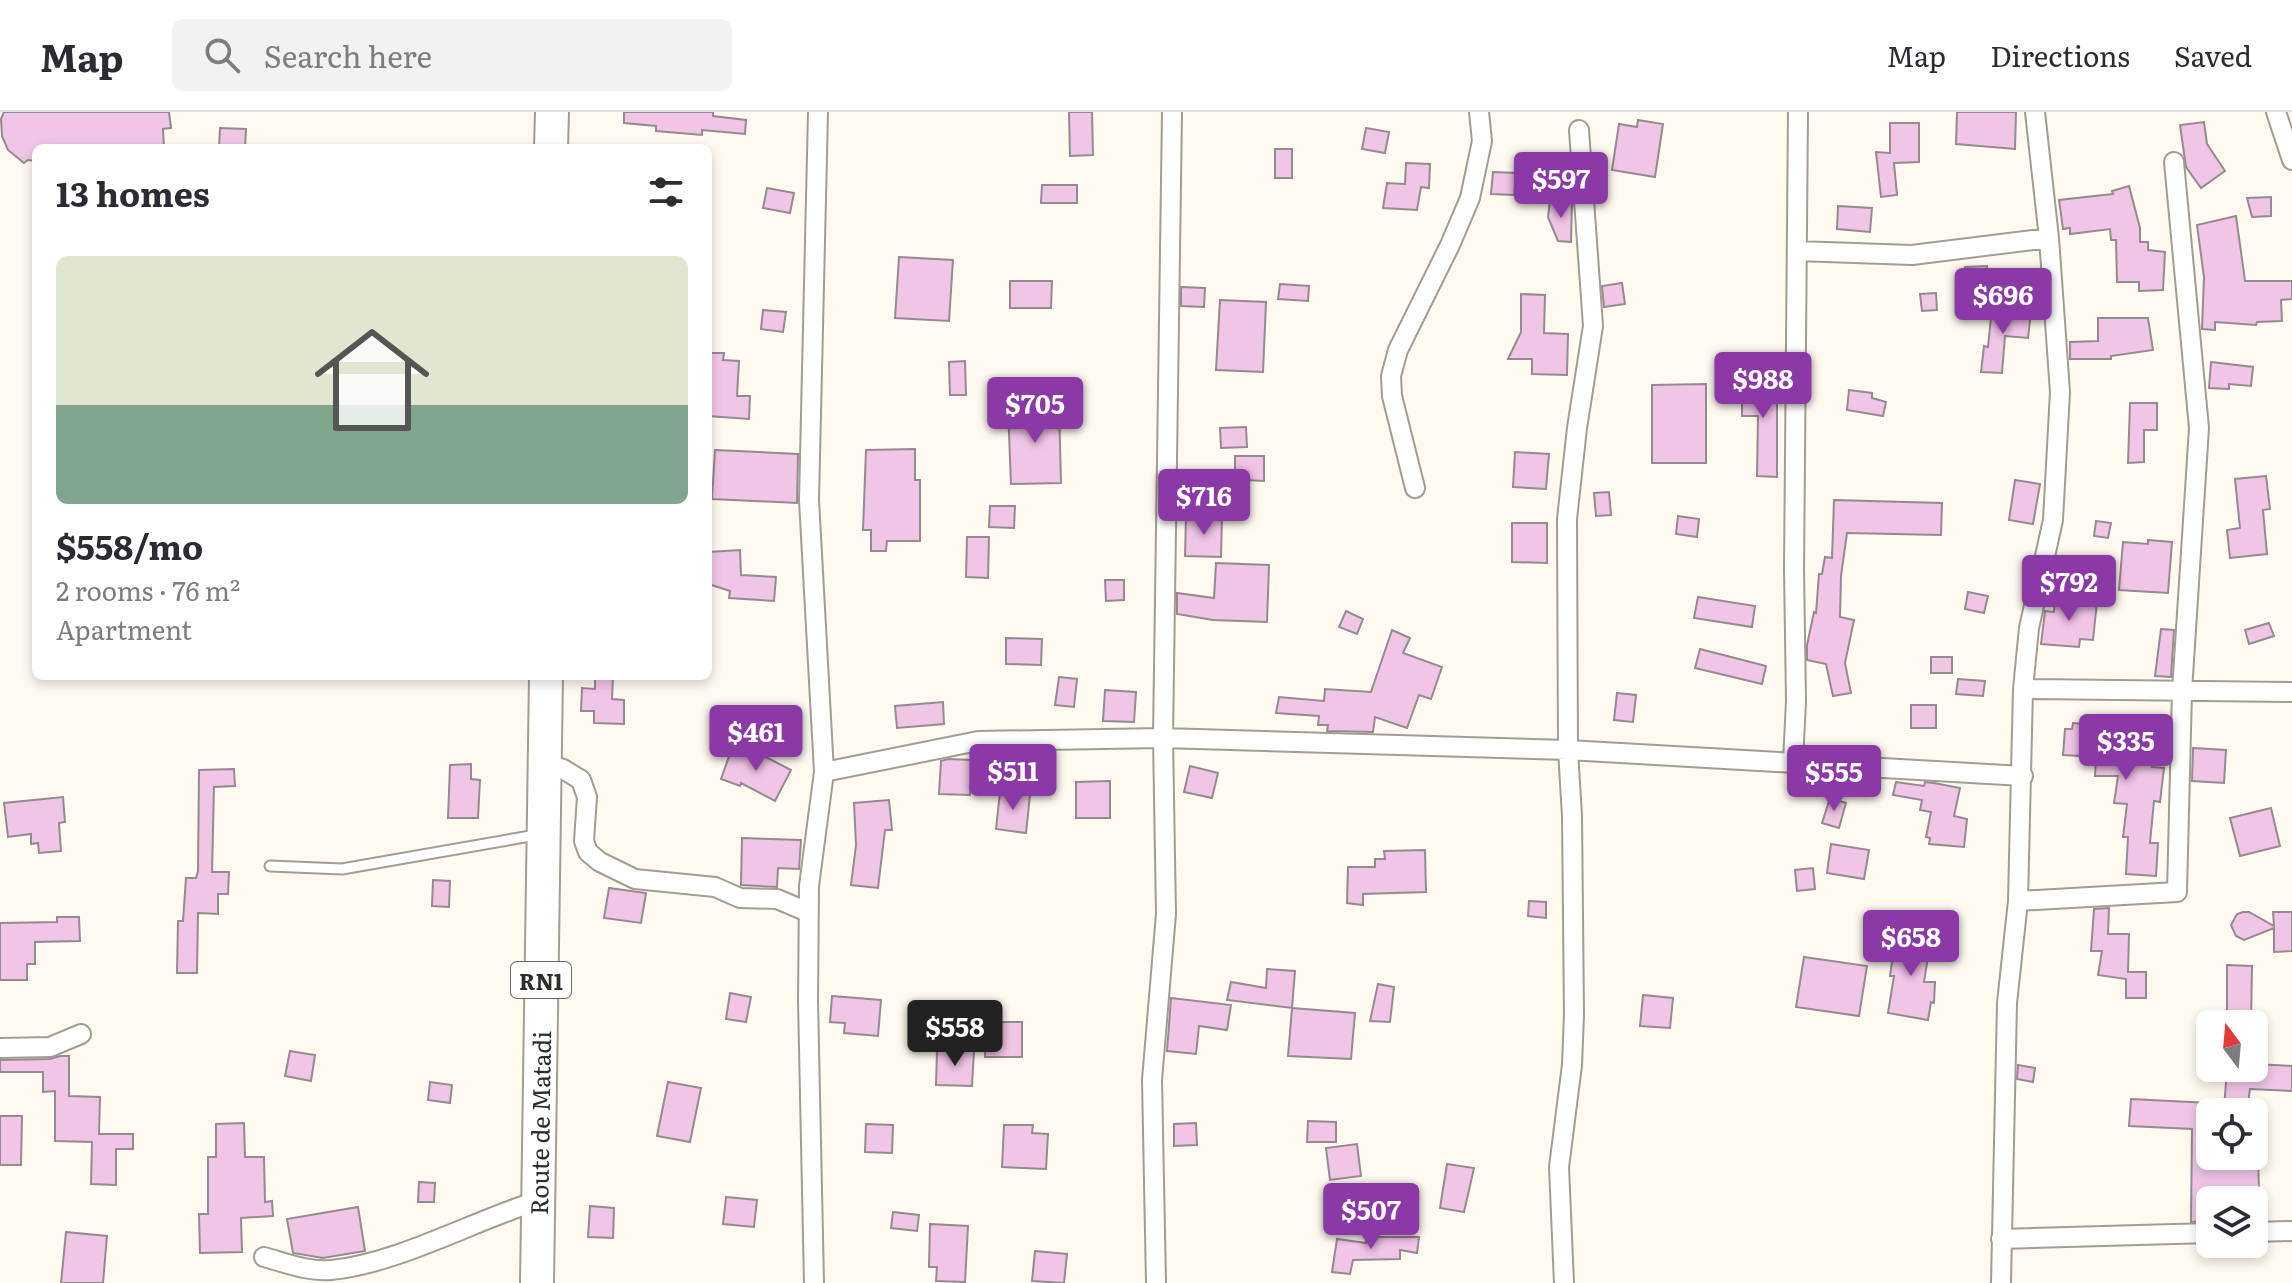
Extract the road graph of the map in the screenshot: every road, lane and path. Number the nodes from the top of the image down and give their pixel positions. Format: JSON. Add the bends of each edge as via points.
{"nodes":[{"id":1,"x":552,"y":112,"type":"edge"},
{"id":2,"x":818,"y":112,"type":"edge"},
{"id":3,"x":1172,"y":112,"type":"edge"},
{"id":4,"x":1479,"y":112,"type":"edge"},
{"id":5,"x":1798,"y":112,"type":"edge"},
{"id":6,"x":2035,"y":112,"type":"edge"},
{"id":7,"x":2276,"y":112,"type":"edge"},
{"id":8,"x":1579,"y":130,"type":"dead end"},
{"id":9,"x":551,"y":144,"type":"edge"},
{"id":10,"x":2292,"y":160,"type":"edge"},
{"id":11,"x":2174,"y":162,"type":"dead end"},
{"id":12,"x":2049,"y":238,"type":"junction"},
{"id":13,"x":1797,"y":251,"type":"junction"},
{"id":14,"x":1415,"y":488,"type":"dead end"},
{"id":15,"x":546,"y":680,"type":"edge"},
{"id":16,"x":2023,"y":689,"type":"junction"},
{"id":17,"x":2182,"y":691,"type":"junction"},
{"id":18,"x":2292,"y":692,"type":"edge"},
{"id":19,"x":1163,"y":738,"type":"junction"},
{"id":20,"x":1568,"y":750,"type":"junction"},
{"id":21,"x":1793,"y":762,"type":"junction"},
{"id":22,"x":545,"y":763,"type":"junction"},
{"id":23,"x":824,"y":772,"type":"junction"},
{"id":24,"x":2023,"y":776,"type":"junction"},
{"id":25,"x":544,"y":834,"type":"junction"},
{"id":26,"x":270,"y":866,"type":"dead end"},
{"id":27,"x":2018,"y":901,"type":"junction"},
{"id":28,"x":808,"y":912,"type":"junction"},
{"id":29,"x":81,"y":1034,"type":"dead end"},
{"id":30,"x":0,"y":1048,"type":"edge"},
{"id":31,"x":537,"y":1201,"type":"junction"},
{"id":32,"x":2292,"y":1231,"type":"edge"},
{"id":33,"x":2268,"y":1232,"type":"edge"},
{"id":34,"x":2196,"y":1233,"type":"edge"},
{"id":35,"x":2001,"y":1239,"type":"junction"},
{"id":36,"x":264,"y":1257,"type":"dead end"},
{"id":37,"x":537,"y":1283,"type":"edge"},
{"id":38,"x":814,"y":1283,"type":"edge"},
{"id":39,"x":1156,"y":1283,"type":"edge"},
{"id":40,"x":1564,"y":1283,"type":"edge"},
{"id":41,"x":2001,"y":1283,"type":"edge"}],
"edges":[{"from":1,"to":9,"type":"highway"},
{"from":2,"to":23,"type":"street","via":[[809,500]]},
{"from":3,"to":19,"type":"street"},
{"from":4,"to":14,"type":"street","via":[[1482,141],[1470,198],[1398,350],[1391,376]]},
{"from":5,"to":13,"type":"street"},
{"from":6,"to":12,"type":"street"},
{"from":7,"to":10,"type":"street"},
{"from":8,"to":20,"type":"street","via":[[1593,326],[1567,519]]},
{"from":11,"to":17,"type":"street","via":[[2199,428]]},
{"from":12,"to":13,"type":"street","via":[[1912,255]]},
{"from":12,"to":16,"type":"street","via":[[2060,392],[2058,451],[2053,520],[2029,628]]},
{"from":13,"to":21,"type":"street"},
{"from":15,"to":22,"type":"highway","name":"Route de Matadi","number":"RN1"},
{"from":16,"to":17,"type":"street"},
{"from":16,"to":24,"type":"street"},
{"from":17,"to":18,"type":"street"},
{"from":17,"to":27,"type":"street","via":[[2177,892]]},
{"from":19,"to":20,"type":"street"},
{"from":19,"to":23,"type":"street","via":[[978,741]]},
{"from":19,"to":39,"type":"street","via":[[1166,914],[1152,1080]]},
{"from":20,"to":21,"type":"street"},
{"from":20,"to":40,"type":"street","via":[[1574,1015],[1559,1167]]},
{"from":21,"to":24,"type":"street"},
{"from":22,"to":25,"type":"highway","name":"Route de Matadi","number":"RN1"},
{"from":22,"to":28,"type":"street","via":[[581,780],[587,797],[584,841],[600,862],[635,879],[715,887],[740,898],[777,899]]},
{"from":23,"to":28,"type":"street"},
{"from":24,"to":27,"type":"street"},
{"from":25,"to":26,"type":"lane","via":[[342,869]]},
{"from":25,"to":31,"type":"highway","name":"Route de Matadi","number":"RN1"},
{"from":27,"to":35,"type":"street","via":[[2007,1003]]},
{"from":28,"to":38,"type":"street"},
{"from":29,"to":30,"type":"street","via":[[50,1047]]},
{"from":31,"to":36,"type":"street","via":[[369,1263],[306,1269]]},
{"from":31,"to":37,"type":"highway","name":"Route de Matadi","number":"RN1"},
{"from":32,"to":33,"type":"street"},
{"from":34,"to":35,"type":"street"},
{"from":35,"to":41,"type":"street"}]}
